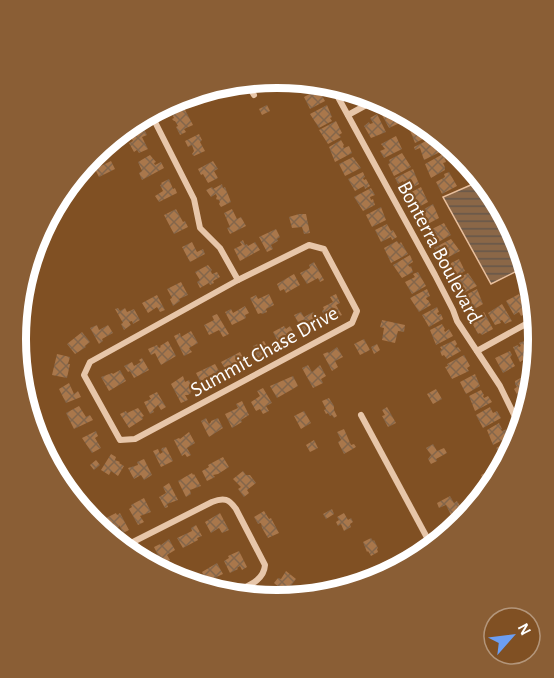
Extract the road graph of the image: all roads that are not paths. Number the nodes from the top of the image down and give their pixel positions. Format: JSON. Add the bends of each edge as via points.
{"nodes":[{"id":1,"x":251,"y":89,"type":"edge"},
{"id":2,"x":254,"y":95,"type":"dead end"},
{"id":3,"x":337,"y":95,"type":"edge"},
{"id":4,"x":367,"y":105,"type":"edge"},
{"id":5,"x":348,"y":115,"type":"junction"},
{"id":6,"x":154,"y":120,"type":"edge"},
{"id":7,"x":238,"y":280,"type":"junction"},
{"id":8,"x":528,"y":324,"type":"edge"},
{"id":9,"x":477,"y":351,"type":"junction"},
{"id":10,"x":361,"y":415,"type":"dead end"},
{"id":11,"x":516,"y":418,"type":"edge"},
{"id":12,"x":428,"y":540,"type":"edge"},
{"id":13,"x":130,"y":543,"type":"edge"},
{"id":14,"x":243,"y":588,"type":"edge"}],
"edges":[{"from":1,"to":2,"type":"street"},
{"from":3,"to":5,"type":"street","name":"Bonterra Boulevard"},
{"from":4,"to":5,"type":"street"},
{"from":5,"to":9,"type":"street","name":"Bonterra Boulevard","via":[[457,321]]},
{"from":6,"to":7,"type":"street","via":[[194,199],[200,228],[220,248]]},
{"from":7,"to":7,"type":"street","name":"Summit Chase Drive","via":[[309,245],[324,249],[357,311],[352,323],[135,439],[120,440],[84,375],[90,362]]},
{"from":8,"to":9,"type":"street"},
{"from":9,"to":11,"type":"street","name":"Bonterra Boulevard"},
{"from":10,"to":12,"type":"street"},
{"from":13,"to":14,"type":"street","via":[[212,502],[226,499],[236,509],[265,565],[261,577]]}]}
